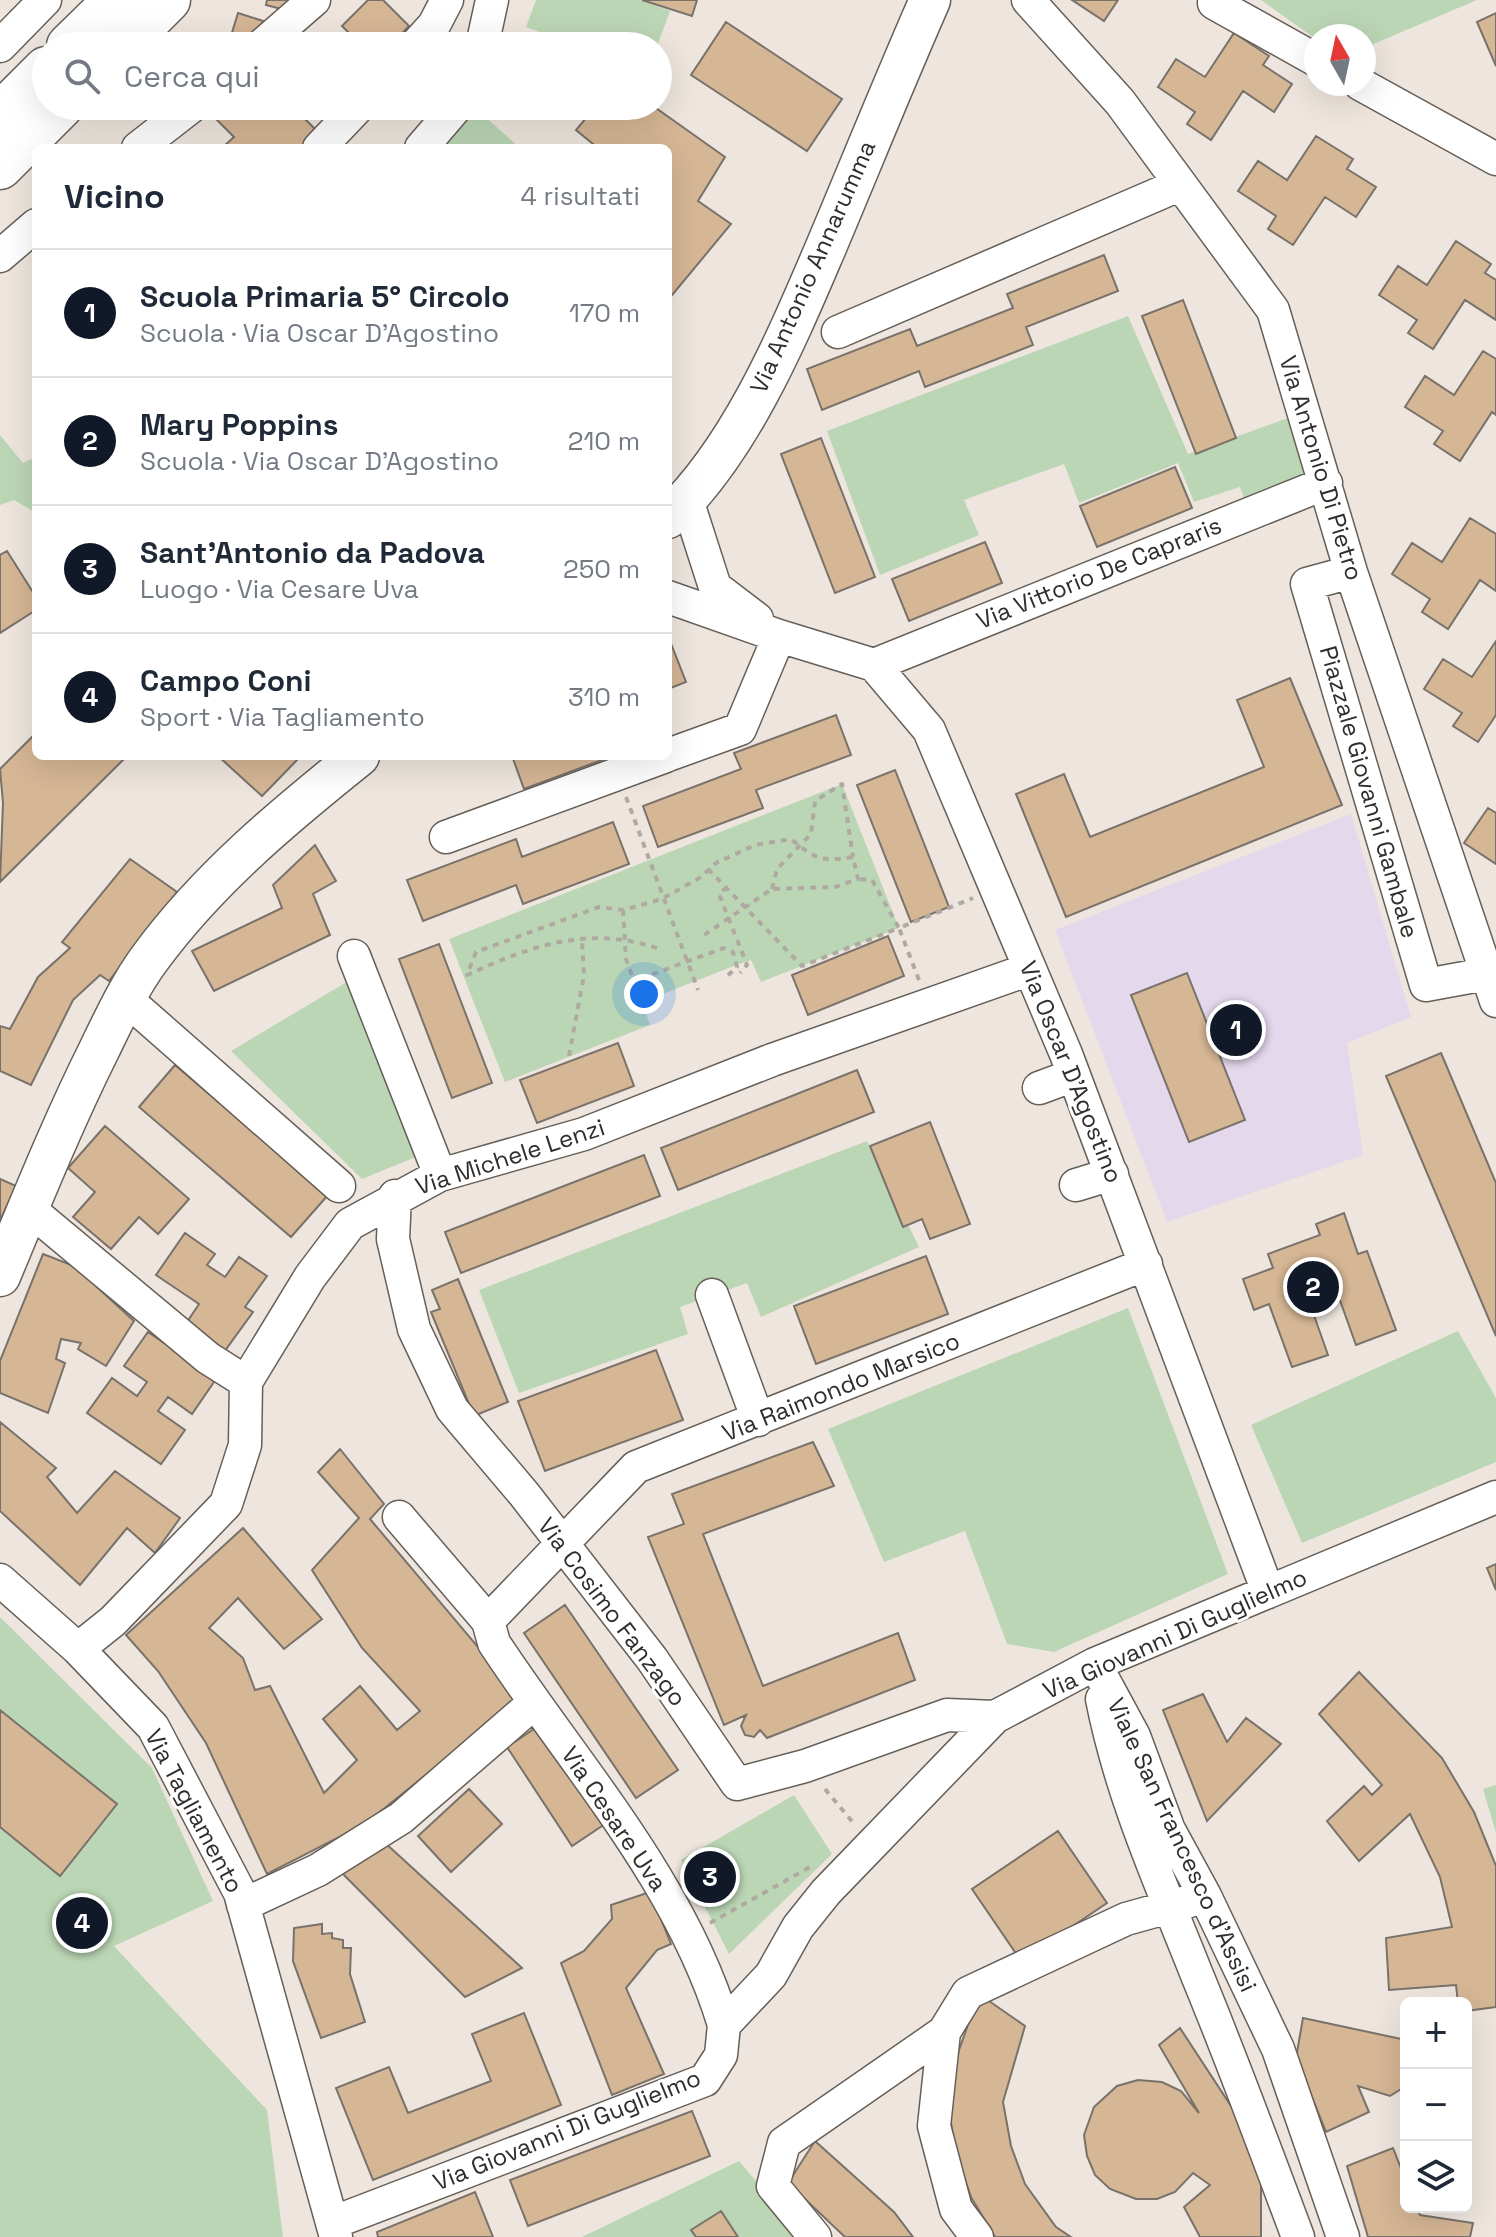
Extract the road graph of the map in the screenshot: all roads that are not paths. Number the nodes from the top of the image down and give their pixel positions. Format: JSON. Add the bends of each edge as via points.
{"nodes":[{"id":1,"x":45,"y":0,"type":"edge"},
{"id":2,"x":116,"y":0,"type":"edge"},
{"id":3,"x":168,"y":0,"type":"edge"},
{"id":4,"x":314,"y":0,"type":"edge"},
{"id":5,"x":492,"y":0,"type":"edge"},
{"id":6,"x":930,"y":0,"type":"edge"},
{"id":7,"x":1028,"y":0,"type":"edge"},
{"id":8,"x":1214,"y":3,"type":"dead end"},
{"id":9,"x":83,"y":32,"type":"edge"},
{"id":10,"x":136,"y":32,"type":"edge"},
{"id":11,"x":277,"y":32,"type":"edge"},
{"id":12,"x":485,"y":32,"type":"edge"},
{"id":13,"x":0,"y":46,"type":"edge"},
{"id":14,"x":1304,"y":53,"type":"edge"},
{"id":15,"x":32,"y":83,"type":"edge"},
{"id":16,"x":1376,"y":93,"type":"edge"},
{"id":17,"x":0,"y":115,"type":"edge"},
{"id":18,"x":47,"y":120,"type":"edge"},
{"id":19,"x":174,"y":120,"type":"edge"},
{"id":20,"x":346,"y":120,"type":"edge"},
{"id":21,"x":445,"y":120,"type":"edge"},
{"id":22,"x":143,"y":144,"type":"edge"},
{"id":23,"x":323,"y":144,"type":"edge"},
{"id":24,"x":424,"y":144,"type":"edge"},
{"id":25,"x":1496,"y":159,"type":"edge"},
{"id":26,"x":0,"y":167,"type":"edge"},
{"id":27,"x":1179,"y":185,"type":"junction"},
{"id":28,"x":32,"y":228,"type":"edge"},
{"id":29,"x":0,"y":256,"type":"edge"},
{"id":30,"x":838,"y":332,"type":"dead end"},
{"id":31,"x":1326,"y":483,"type":"junction"},
{"id":32,"x":678,"y":509,"type":"edge"},
{"id":33,"x":1351,"y":572,"type":"junction"},
{"id":34,"x":672,"y":598,"type":"edge"},
{"id":35,"x":779,"y":636,"type":"junction"},
{"id":36,"x":874,"y":665,"type":"junction"},
{"id":37,"x":672,"y":754,"type":"edge"},
{"id":38,"x":354,"y":760,"type":"edge"},
{"id":39,"x":656,"y":760,"type":"edge"},
{"id":40,"x":446,"y":837,"type":"dead end"},
{"id":41,"x":354,"y":956,"type":"dead end"},
{"id":42,"x":1030,"y":969,"type":"junction"},
{"id":43,"x":1491,"y":987,"type":"edge"},
{"id":44,"x":125,"y":998,"type":"junction"},
{"id":45,"x":1074,"y":1075,"type":"junction"},
{"id":46,"x":1039,"y":1088,"type":"dead end"},
{"id":47,"x":1112,"y":1174,"type":"junction"},
{"id":48,"x":440,"y":1175,"type":"junction"},
{"id":49,"x":1076,"y":1185,"type":"dead end"},
{"id":50,"x":339,"y":1186,"type":"dead end"},
{"id":51,"x":395,"y":1196,"type":"junction"},
{"id":52,"x":28,"y":1208,"type":"junction"},
{"id":53,"x":1146,"y":1264,"type":"junction"},
{"id":54,"x":0,"y":1276,"type":"edge"},
{"id":55,"x":712,"y":1295,"type":"dead end"},
{"id":56,"x":246,"y":1382,"type":"junction"},
{"id":57,"x":758,"y":1420,"type":"junction"},
{"id":58,"x":1496,"y":1497,"type":"edge"},
{"id":59,"x":399,"y":1517,"type":"dead end"},
{"id":60,"x":559,"y":1543,"type":"junction"},
{"id":61,"x":0,"y":1580,"type":"edge"},
{"id":62,"x":1268,"y":1592,"type":"junction"},
{"id":63,"x":488,"y":1621,"type":"junction"},
{"id":64,"x":78,"y":1649,"type":"junction"},
{"id":65,"x":1095,"y":1664,"type":"junction"},
{"id":66,"x":534,"y":1703,"type":"junction"},
{"id":67,"x":995,"y":1717,"type":"junction"},
{"id":68,"x":1205,"y":1896,"type":"junction"},
{"id":69,"x":243,"y":1905,"type":"junction"},
{"id":70,"x":1168,"y":1908,"type":"junction"},
{"id":71,"x":798,"y":1927,"type":"junction"},
{"id":72,"x":712,"y":1985,"type":"junction"},
{"id":73,"x":724,"y":2025,"type":"junction"},
{"id":74,"x":944,"y":2032,"type":"junction"},
{"id":75,"x":1278,"y":2049,"type":"junction"},
{"id":76,"x":1230,"y":2054,"type":"junction"},
{"id":77,"x":334,"y":2230,"type":"edge"},
{"id":78,"x":815,"y":2237,"type":"edge"},
{"id":79,"x":977,"y":2237,"type":"edge"},
{"id":80,"x":1298,"y":2237,"type":"edge"},
{"id":81,"x":1343,"y":2237,"type":"edge"}],
"edges":[{"from":1,"to":13,"type":"street"},
{"from":2,"to":9,"type":"highway"},
{"from":3,"to":10,"type":"highway"},
{"from":4,"to":11,"type":"street"},
{"from":5,"to":12,"type":"street"},
{"from":6,"to":32,"type":"main road","name":"Via Antonio Annarumma","via":[[791,327],[744,417]]},
{"from":7,"to":27,"type":"street","name":"Via Antonio Di Pietro","via":[[1120,102]]},
{"from":8,"to":14,"type":"street"},
{"from":15,"to":17,"type":"highway"},
{"from":16,"to":25,"type":"street"},
{"from":18,"to":26,"type":"highway"},
{"from":19,"to":22,"type":"street"},
{"from":20,"to":23,"type":"street"},
{"from":21,"to":24,"type":"street"},
{"from":27,"to":30,"type":"street"},
{"from":27,"to":31,"type":"street","name":"Via Antonio Di Pietro","via":[[1273,310]]},
{"from":28,"to":29,"type":"street"},
{"from":31,"to":33,"type":"street","name":"Via Antonio Di Pietro"},
{"from":31,"to":36,"type":"street","name":"Via Vittorio De Capraris"},
{"from":32,"to":35,"type":"street","via":[[715,587]]},
{"from":33,"to":43,"type":"street","name":"Via Antonio Di Pietro"},
{"from":33,"to":43,"type":"street","name":"Piazzale Giovanni Gambale","via":[[1307,584],[1426,985]]},
{"from":34,"to":35,"type":"street"},
{"from":35,"to":36,"type":"street"},
{"from":35,"to":37,"type":"street","via":[[740,729]]},
{"from":36,"to":42,"type":"street","name":"Via Oscar D'Agostino","via":[[929,730]]},
{"from":38,"to":44,"type":"main road","via":[[203,892]]},
{"from":39,"to":40,"type":"street"},
{"from":41,"to":48,"type":"street"},
{"from":42,"to":45,"type":"street","name":"Via Oscar D'Agostino"},
{"from":42,"to":48,"type":"street","name":"Via Michele Lenzi","via":[[718,1080],[584,1134]]},
{"from":44,"to":50,"type":"street"},
{"from":44,"to":52,"type":"main road"},
{"from":45,"to":46,"type":"street"},
{"from":45,"to":47,"type":"street","name":"Via Oscar D'Agostino"},
{"from":47,"to":49,"type":"street"},
{"from":47,"to":53,"type":"street","name":"Via Oscar D'Agostino"},
{"from":48,"to":51,"type":"street","name":"Via Michele Lenzi"},
{"from":51,"to":56,"type":"street","name":"Via Michele Lenzi","via":[[350,1224],[310,1277]]},
{"from":51,"to":60,"type":"street","name":"Via Cosimo Fanzago","via":[[393,1239],[414,1329],[452,1409]]},
{"from":52,"to":54,"type":"main road"},
{"from":52,"to":56,"type":"street","via":[[208,1358]]},
{"from":53,"to":57,"type":"street","name":"Via Raimondo Marsico"},
{"from":53,"to":62,"type":"street","name":"Via Oscar D'Agostino"},
{"from":55,"to":57,"type":"street"},
{"from":56,"to":64,"type":"street","via":[[245,1445],[226,1504],[113,1621]]},
{"from":57,"to":60,"type":"street","name":"Via Raimondo Marsico","via":[[636,1467]]},
{"from":58,"to":62,"type":"street","name":"Via Giovanni Di Guglielmo"},
{"from":59,"to":63,"type":"street","name":"Via Cesare Uva"},
{"from":60,"to":63,"type":"street"},
{"from":60,"to":67,"type":"street","name":"Via Cosimo Fanzago","via":[[652,1659],[737,1784],[805,1766],[947,1715]]},
{"from":61,"to":64,"type":"street","name":"Via Tagliamento"},
{"from":62,"to":65,"type":"street","name":"Via Giovanni Di Guglielmo"},
{"from":63,"to":66,"type":"street","name":"Via Cesare Uva","via":[[494,1643]]},
{"from":64,"to":69,"type":"street","name":"Via Tagliamento","via":[[159,1735]]},
{"from":65,"to":67,"type":"street","name":"Via Giovanni Di Guglielmo"},
{"from":65,"to":68,"type":"street","name":"Viale San Francesco d'Assisi","via":[[1134,1736],[1169,1830]]},
{"from":65,"to":70,"type":"street","name":"Viale San Francesco d'Assisi","via":[[1112,1751]]},
{"from":66,"to":69,"type":"street","via":[[401,1818],[318,1870]]},
{"from":66,"to":72,"type":"street","name":"Via Cesare Uva","via":[[628,1834]]},
{"from":67,"to":71,"type":"street","name":"Via Giovanni Di Guglielmo"},
{"from":68,"to":70,"type":"street"},
{"from":68,"to":75,"type":"street","name":"Viale San Francesco d'Assisi"},
{"from":69,"to":77,"type":"street","name":"Via Tagliamento"},
{"from":70,"to":74,"type":"street","via":[[1126,1919],[968,1993]]},
{"from":70,"to":76,"type":"street","name":"Viale San Francesco d'Assisi"},
{"from":71,"to":72,"type":"street","via":[[752,1966]]},
{"from":71,"to":73,"type":"street","name":"Via Giovanni Di Guglielmo","via":[[771,1975]]},
{"from":72,"to":73,"type":"street","name":"Via Cesare Uva"},
{"from":73,"to":77,"type":"street","name":"Via Giovanni Di Guglielmo","via":[[721,2055],[705,2080]]},
{"from":74,"to":78,"type":"street","via":[[784,2143],[773,2186]]},
{"from":74,"to":79,"type":"street","via":[[934,2126],[956,2209]]},
{"from":75,"to":76,"type":"street"},
{"from":75,"to":81,"type":"street","name":"Viale San Francesco d'Assisi"},
{"from":76,"to":80,"type":"street","name":"Viale San Francesco d'Assisi"}]}
